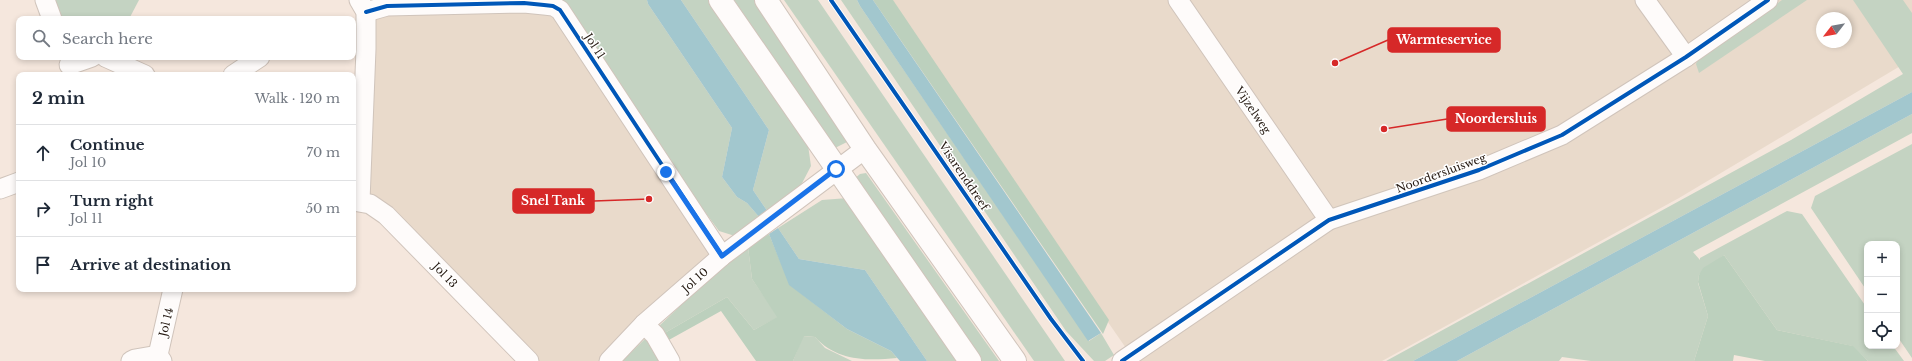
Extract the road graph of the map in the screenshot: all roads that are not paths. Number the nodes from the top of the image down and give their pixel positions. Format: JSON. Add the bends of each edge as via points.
{"nodes":[{"id":1,"x":45,"y":0,"type":"edge"},
{"id":2,"x":720,"y":0,"type":"edge"},
{"id":3,"x":766,"y":0,"type":"edge"},
{"id":4,"x":1178,"y":0,"type":"edge"},
{"id":5,"x":1645,"y":0,"type":"edge"},
{"id":6,"x":1768,"y":0,"type":"edge"},
{"id":7,"x":362,"y":6,"type":"edge"},
{"id":8,"x":51,"y":16,"type":"edge"},
{"id":9,"x":360,"y":49,"type":"edge"},
{"id":10,"x":1686,"y":57,"type":"junction"},
{"id":11,"x":84,"y":60,"type":"edge"},
{"id":12,"x":112,"y":60,"type":"edge"},
{"id":13,"x":256,"y":60,"type":"edge"},
{"id":14,"x":69,"y":66,"type":"edge"},
{"id":15,"x":138,"y":72,"type":"edge"},
{"id":16,"x":238,"y":72,"type":"edge"},
{"id":17,"x":864,"y":149,"type":"junction"},
{"id":18,"x":836,"y":169,"type":"junction"},
{"id":19,"x":16,"y":183,"type":"edge"},
{"id":20,"x":0,"y":190,"type":"edge"},
{"id":21,"x":357,"y":201,"type":"edge"},
{"id":22,"x":1328,"y":220,"type":"junction"},
{"id":23,"x":722,"y":256,"type":"junction"},
{"id":24,"x":172,"y":292,"type":"edge"},
{"id":25,"x":644,"y":324,"type":"junction"},
{"id":26,"x":160,"y":358,"type":"edge"},
{"id":27,"x":131,"y":361,"type":"edge"},
{"id":28,"x":529,"y":361,"type":"edge"},
{"id":29,"x":609,"y":361,"type":"edge"},
{"id":30,"x":670,"y":361,"type":"edge"},
{"id":31,"x":970,"y":361,"type":"edge"},
{"id":32,"x":1015,"y":361,"type":"edge"},
{"id":33,"x":1122,"y":361,"type":"edge"}],
"edges":[{"from":1,"to":8,"type":"street"},
{"from":2,"to":18,"type":"main road"},
{"from":3,"to":17,"type":"main road"},
{"from":4,"to":22,"type":"street","name":"Vijzelweg"},
{"from":5,"to":10,"type":"street"},
{"from":6,"to":10,"type":"street","name":"Noordersluisweg"},
{"from":7,"to":9,"type":"street","name":"Jol 11"},
{"from":7,"to":23,"type":"street","name":"Jol 11","via":[[486,3],[544,5],[560,10]]},
{"from":9,"to":21,"type":"street","name":"Jol 11"},
{"from":10,"to":22,"type":"street","name":"Noordersluisweg","via":[[1562,135],[1479,170]]},
{"from":11,"to":14,"type":"street"},
{"from":12,"to":15,"type":"street"},
{"from":13,"to":16,"type":"street"},
{"from":17,"to":18,"type":"street","name":"Jol 10"},
{"from":17,"to":32,"type":"main road"},
{"from":18,"to":23,"type":"street","name":"Jol 10"},
{"from":18,"to":31,"type":"main road"},
{"from":19,"to":20,"type":"street"},
{"from":21,"to":28,"type":"street","name":"Jol 13","via":[[370,204],[386,215]]},
{"from":22,"to":33,"type":"street","name":"Noordersluisweg"},
{"from":23,"to":25,"type":"street","name":"Jol 10"},
{"from":24,"to":26,"type":"street","name":"Jol 14"},
{"from":25,"to":29,"type":"street","name":"Jol 10"},
{"from":25,"to":30,"type":"street","via":[[655,335]]},
{"from":26,"to":27,"type":"street","name":"Jol 14","via":[[135,358]]}]}
